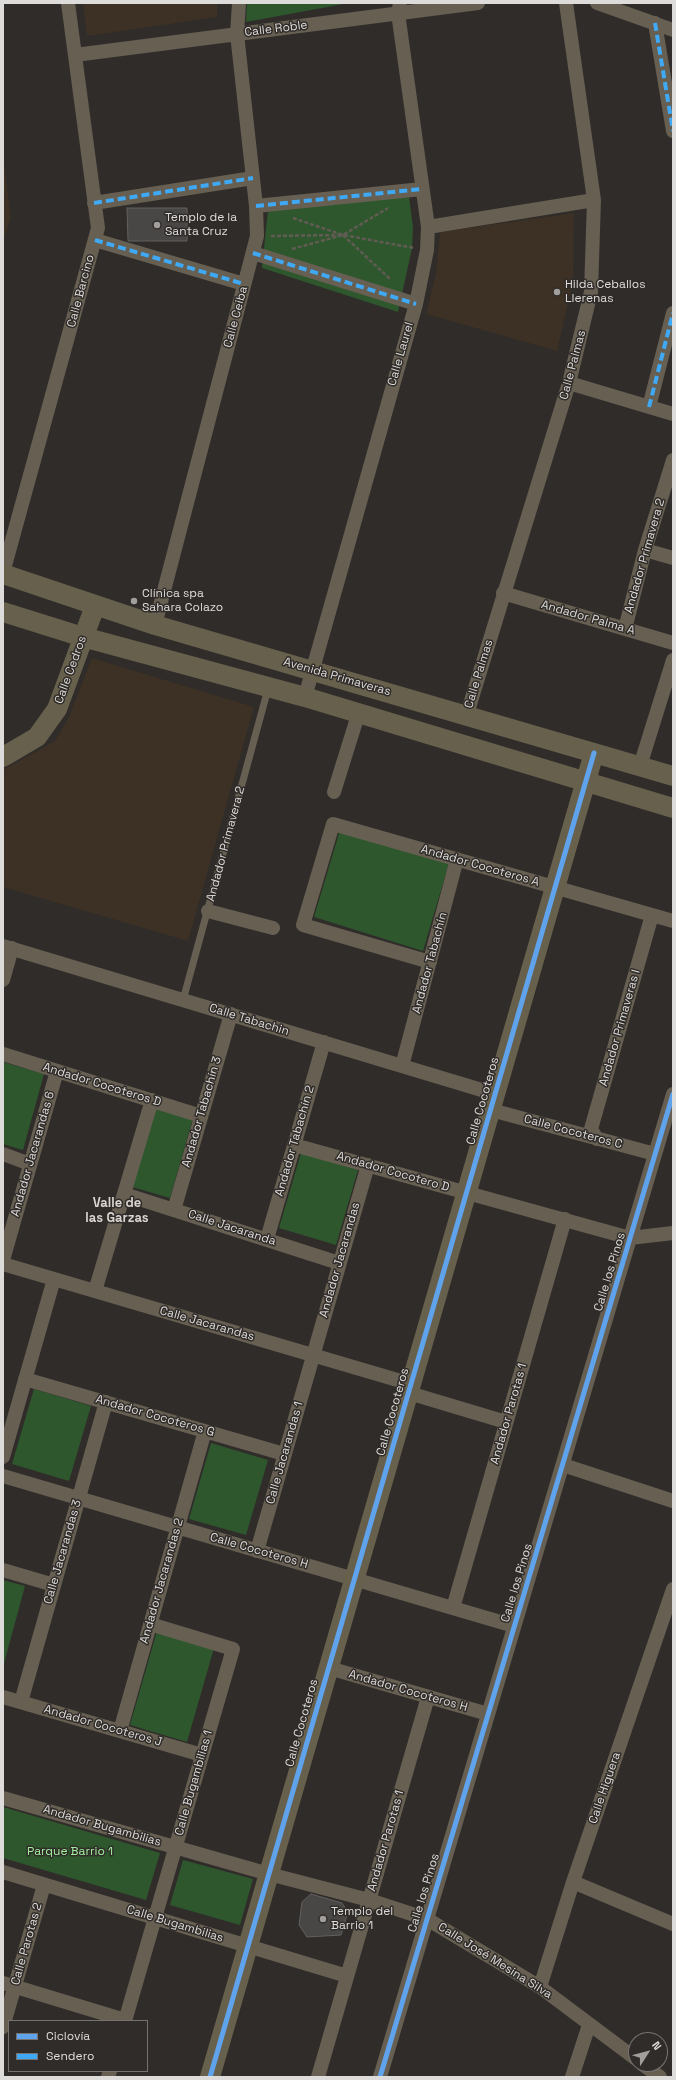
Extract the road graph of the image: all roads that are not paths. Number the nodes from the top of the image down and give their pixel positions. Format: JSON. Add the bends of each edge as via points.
{"nodes":[{"id":1,"x":68,"y":3,"type":"edge"},
{"id":2,"x":239,"y":3,"type":"edge"},
{"id":3,"x":478,"y":3,"type":"edge"},
{"id":4,"x":566,"y":3,"type":"edge"},
{"id":5,"x":596,"y":3,"type":"edge"},
{"id":6,"x":399,"y":8,"type":"edge"},
{"id":7,"x":655,"y":23,"type":"junction"},
{"id":8,"x":673,"y":30,"type":"edge"},
{"id":9,"x":237,"y":34,"type":"junction"},
{"id":10,"x":75,"y":55,"type":"junction"},
{"id":11,"x":673,"y":131,"type":"edge"},
{"id":12,"x":253,"y":178,"type":"junction"},
{"id":13,"x":422,"y":189,"type":"junction"},
{"id":14,"x":594,"y":200,"type":"junction"},
{"id":15,"x":94,"y":203,"type":"junction"},
{"id":16,"x":256,"y":206,"type":"junction"},
{"id":17,"x":428,"y":227,"type":"junction"},
{"id":18,"x":95,"y":240,"type":"junction"},
{"id":19,"x":259,"y":255,"type":"junction"},
{"id":20,"x":244,"y":284,"type":"junction"},
{"id":21,"x":416,"y":304,"type":"junction"},
{"id":22,"x":673,"y":313,"type":"edge"},
{"id":23,"x":569,"y":383,"type":"junction"},
{"id":24,"x":648,"y":407,"type":"junction"},
{"id":25,"x":673,"y":414,"type":"edge"},
{"id":26,"x":673,"y":460,"type":"edge"},
{"id":27,"x":645,"y":550,"type":"junction"},
{"id":28,"x":673,"y":558,"type":"edge"},
{"id":29,"x":3,"y":574,"type":"edge"},
{"id":30,"x":503,"y":593,"type":"junction"},
{"id":31,"x":95,"y":606,"type":"junction"},
{"id":32,"x":3,"y":612,"type":"edge"},
{"id":33,"x":155,"y":625,"type":"junction"},
{"id":34,"x":625,"y":629,"type":"junction"},
{"id":35,"x":83,"y":637,"type":"junction"},
{"id":36,"x":673,"y":643,"type":"edge"},
{"id":37,"x":673,"y":660,"type":"edge"},
{"id":38,"x":312,"y":670,"type":"junction"},
{"id":39,"x":268,"y":687,"type":"junction"},
{"id":40,"x":305,"y":697,"type":"junction"},
{"id":41,"x":467,"y":714,"type":"junction"},
{"id":42,"x":358,"y":715,"type":"junction"},
{"id":43,"x":594,"y":753,"type":"junction"},
{"id":44,"x":3,"y":757,"type":"edge"},
{"id":45,"x":640,"y":766,"type":"junction"},
{"id":46,"x":673,"y":776,"type":"edge"},
{"id":47,"x":586,"y":781,"type":"junction"},
{"id":48,"x":334,"y":792,"type":"dead end"},
{"id":49,"x":673,"y":808,"type":"edge"},
{"id":50,"x":457,"y":859,"type":"junction"},
{"id":51,"x":555,"y":887,"type":"junction"},
{"id":52,"x":208,"y":911,"type":"junction"},
{"id":53,"x":652,"y":915,"type":"junction"},
{"id":54,"x":673,"y":921,"type":"edge"},
{"id":55,"x":273,"y":928,"type":"dead end"},
{"id":56,"x":8,"y":947,"type":"edge"},
{"id":57,"x":430,"y":962,"type":"junction"},
{"id":58,"x":3,"y":980,"type":"edge"},
{"id":59,"x":183,"y":1000,"type":"junction"},
{"id":60,"x":231,"y":1014,"type":"junction"},
{"id":61,"x":324,"y":1042,"type":"junction"},
{"id":62,"x":3,"y":1054,"type":"edge"},
{"id":63,"x":402,"y":1066,"type":"junction"},
{"id":64,"x":57,"y":1071,"type":"junction"},
{"id":65,"x":673,"y":1094,"type":"edge"},
{"id":66,"x":152,"y":1100,"type":"junction"},
{"id":67,"x":493,"y":1102,"type":"junction"},
{"id":68,"x":201,"y":1116,"type":"junction"},
{"id":69,"x":597,"y":1138,"type":"junction"},
{"id":70,"x":294,"y":1144,"type":"junction"},
{"id":71,"x":3,"y":1154,"type":"edge"},
{"id":72,"x":655,"y":1154,"type":"junction"},
{"id":73,"x":30,"y":1164,"type":"junction"},
{"id":74,"x":368,"y":1165,"type":"junction"},
{"id":75,"x":467,"y":1192,"type":"junction"},
{"id":76,"x":124,"y":1194,"type":"junction"},
{"id":77,"x":174,"y":1210,"type":"junction"},
{"id":78,"x":565,"y":1220,"type":"junction"},
{"id":79,"x":673,"y":1233,"type":"edge"},
{"id":80,"x":630,"y":1238,"type":"junction"},
{"id":81,"x":267,"y":1240,"type":"junction"},
{"id":82,"x":3,"y":1260,"type":"edge"},
{"id":83,"x":340,"y":1263,"type":"junction"},
{"id":84,"x":3,"y":1264,"type":"edge"},
{"id":85,"x":54,"y":1279,"type":"junction"},
{"id":86,"x":95,"y":1291,"type":"junction"},
{"id":87,"x":312,"y":1355,"type":"junction"},
{"id":88,"x":25,"y":1378,"type":"junction"},
{"id":89,"x":410,"y":1388,"type":"junction"},
{"id":90,"x":106,"y":1402,"type":"junction"},
{"id":91,"x":506,"y":1422,"type":"junction"},
{"id":92,"x":205,"y":1431,"type":"junction"},
{"id":93,"x":284,"y":1454,"type":"junction"},
{"id":94,"x":3,"y":1457,"type":"edge"},
{"id":95,"x":562,"y":1465,"type":"junction"},
{"id":96,"x":3,"y":1476,"type":"edge"},
{"id":97,"x":78,"y":1499,"type":"junction"},
{"id":98,"x":673,"y":1502,"type":"edge"},
{"id":99,"x":178,"y":1528,"type":"junction"},
{"id":100,"x":257,"y":1551,"type":"junction"},
{"id":101,"x":3,"y":1570,"type":"edge"},
{"id":102,"x":355,"y":1579,"type":"junction"},
{"id":103,"x":54,"y":1585,"type":"junction"},
{"id":104,"x":673,"y":1589,"type":"edge"},
{"id":105,"x":453,"y":1608,"type":"junction"},
{"id":106,"x":150,"y":1624,"type":"junction"},
{"id":107,"x":514,"y":1626,"type":"junction"},
{"id":108,"x":329,"y":1668,"type":"junction"},
{"id":109,"x":3,"y":1697,"type":"edge"},
{"id":110,"x":428,"y":1697,"type":"junction"},
{"id":111,"x":21,"y":1702,"type":"junction"},
{"id":112,"x":488,"y":1714,"type":"junction"},
{"id":113,"x":120,"y":1731,"type":"junction"},
{"id":114,"x":202,"y":1755,"type":"junction"},
{"id":115,"x":3,"y":1798,"type":"edge"},
{"id":116,"x":175,"y":1847,"type":"junction"},
{"id":117,"x":3,"y":1872,"type":"edge"},
{"id":118,"x":269,"y":1874,"type":"junction"},
{"id":119,"x":573,"y":1882,"type":"junction"},
{"id":120,"x":44,"y":1885,"type":"junction"},
{"id":121,"x":369,"y":1900,"type":"junction"},
{"id":122,"x":155,"y":1918,"type":"junction"},
{"id":123,"x":427,"y":1919,"type":"junction"},
{"id":124,"x":673,"y":1924,"type":"edge"},
{"id":125,"x":247,"y":1946,"type":"junction"},
{"id":126,"x":347,"y":1976,"type":"junction"},
{"id":127,"x":9,"y":1984,"type":"edge"},
{"id":128,"x":540,"y":1987,"type":"junction"},
{"id":129,"x":122,"y":2020,"type":"edge"},
{"id":130,"x":125,"y":2020,"type":"edge"},
{"id":131,"x":590,"y":2025,"type":"junction"},
{"id":132,"x":3,"y":2027,"type":"edge"},
{"id":133,"x":628,"y":2053,"type":"edge"},
{"id":134,"x":210,"y":2077,"type":"edge"},
{"id":135,"x":318,"y":2077,"type":"edge"},
{"id":136,"x":380,"y":2077,"type":"edge"},
{"id":137,"x":572,"y":2077,"type":"edge"}],
"edges":[{"from":1,"to":10,"type":"street","name":"Calle Barcino"},
{"from":2,"to":9,"type":"street","name":"Calle Ceiba"},
{"from":3,"to":6,"type":"street","name":"Calle Roble"},
{"from":4,"to":14,"type":"street","name":"Calle Palmas"},
{"from":5,"to":7,"type":"street"},
{"from":6,"to":9,"type":"street","name":"Calle Roble"},
{"from":6,"to":13,"type":"street","name":"Calle Laurel"},
{"from":7,"to":8,"type":"street"},
{"from":7,"to":11,"type":"street"},
{"from":9,"to":10,"type":"street","name":"Calle Roble"},
{"from":9,"to":12,"type":"street","name":"Calle Ceiba"},
{"from":10,"to":15,"type":"street","name":"Calle Barcino"},
{"from":12,"to":15,"type":"street"},
{"from":12,"to":16,"type":"street","name":"Calle Ceiba"},
{"from":13,"to":16,"type":"street"},
{"from":13,"to":17,"type":"street","name":"Calle Laurel"},
{"from":14,"to":17,"type":"street"},
{"from":14,"to":23,"type":"street","name":"Calle Palmas","via":[[591,292]]},
{"from":15,"to":18,"type":"street","name":"Calle Barcino","via":[[98,228]]},
{"from":16,"to":19,"type":"street","name":"Calle Ceiba"},
{"from":17,"to":21,"type":"street","name":"Calle Laurel","via":[[427,250]]},
{"from":18,"to":20,"type":"street"},
{"from":18,"to":29,"type":"street","name":"Calle Barcino"},
{"from":19,"to":20,"type":"street","name":"Calle Ceiba"},
{"from":19,"to":21,"type":"street"},
{"from":20,"to":33,"type":"street","name":"Calle Ceiba"},
{"from":21,"to":38,"type":"street","name":"Calle Laurel"},
{"from":22,"to":24,"type":"street"},
{"from":23,"to":24,"type":"street"},
{"from":23,"to":30,"type":"street","name":"Calle Palmas"},
{"from":24,"to":25,"type":"street"},
{"from":26,"to":27,"type":"street","name":"Andador Primavera 2"},
{"from":27,"to":28,"type":"street"},
{"from":27,"to":34,"type":"street","name":"Andador Primavera 2"},
{"from":29,"to":31,"type":"street","name":"Avenida Primaveras"},
{"from":30,"to":34,"type":"street","name":"Andador Palma A"},
{"from":30,"to":41,"type":"street","name":"Calle Palmas"},
{"from":31,"to":33,"type":"street","name":"Avenida Primaveras"},
{"from":31,"to":35,"type":"street","name":"Calle Cedros"},
{"from":32,"to":35,"type":"street"},
{"from":33,"to":38,"type":"street","name":"Avenida Primaveras"},
{"from":34,"to":36,"type":"street","name":"Andador Palma A"},
{"from":35,"to":39,"type":"street"},
{"from":35,"to":44,"type":"street","name":"Calle Cedros","via":[[57,709],[37,737]]},
{"from":37,"to":45,"type":"street"},
{"from":38,"to":40,"type":"street","name":"Calle Laurel"},
{"from":38,"to":41,"type":"street","name":"Avenida Primaveras"},
{"from":39,"to":40,"type":"street"},
{"from":39,"to":52,"type":"lane","name":"Andador Primavera 2"},
{"from":40,"to":42,"type":"street"},
{"from":41,"to":43,"type":"street","name":"Avenida Primaveras"},
{"from":42,"to":47,"type":"street"},
{"from":42,"to":48,"type":"street"},
{"from":43,"to":45,"type":"street","name":"Avenida Primaveras"},
{"from":43,"to":47,"type":"street","name":"Calle Cocoteros"},
{"from":45,"to":46,"type":"street","name":"Avenida Primaveras"},
{"from":47,"to":49,"type":"street"},
{"from":47,"to":51,"type":"street","name":"Calle Cocoteros"},
{"from":50,"to":51,"type":"street","name":"Andador Cocoteros A"},
{"from":50,"to":57,"type":"street","name":"Andador Tabachín"},
{"from":50,"to":57,"type":"street","name":"Andador Cocoteros A","via":[[333,824],[303,925]]},
{"from":51,"to":53,"type":"street","name":"Andador Cocoteros A"},
{"from":51,"to":67,"type":"street","name":"Calle Cocoteros"},
{"from":52,"to":55,"type":"street"},
{"from":52,"to":59,"type":"lane","name":"Andador Primavera 2"},
{"from":53,"to":54,"type":"street","name":"Andador Cocoteros A"},
{"from":53,"to":69,"type":"street","name":"Andador Primaveras I","via":[[591,1129]]},
{"from":56,"to":58,"type":"street"},
{"from":56,"to":59,"type":"street","name":"Calle Tabachin"},
{"from":57,"to":63,"type":"street","name":"Andador Tabachín"},
{"from":59,"to":60,"type":"street","name":"Calle Tabachin"},
{"from":60,"to":61,"type":"street","name":"Calle Tabachin"},
{"from":60,"to":68,"type":"street","name":"Andador Tabachín 3"},
{"from":61,"to":63,"type":"street","name":"Calle Tabachin"},
{"from":61,"to":70,"type":"street","name":"Andador Tabachín 2"},
{"from":62,"to":64,"type":"street","name":"Andador Cocoteros D"},
{"from":63,"to":67,"type":"street","name":"Calle Tabachin"},
{"from":64,"to":66,"type":"street","name":"Andador Cocoteros D"},
{"from":64,"to":73,"type":"street","name":"Andador Jacarandas 6"},
{"from":65,"to":72,"type":"street","name":"Calle los Pinos"},
{"from":66,"to":68,"type":"street","name":"Andador Cocoteros D"},
{"from":66,"to":76,"type":"street"},
{"from":67,"to":69,"type":"street","name":"Calle Cocoteros C"},
{"from":67,"to":75,"type":"street","name":"Calle Cocoteros"},
{"from":68,"to":77,"type":"street","name":"Andador Tabachín 3"},
{"from":69,"to":72,"type":"street","name":"Calle Cocoteros C"},
{"from":70,"to":74,"type":"street","name":"Andador Cocotero D"},
{"from":70,"to":81,"type":"street","name":"Andador Tabachín 2"},
{"from":71,"to":73,"type":"street"},
{"from":72,"to":80,"type":"street","name":"Calle los Pinos"},
{"from":73,"to":82,"type":"street","name":"Andador Jacarandas 6"},
{"from":74,"to":75,"type":"street","name":"Andador Cocotero D"},
{"from":74,"to":83,"type":"street","name":"Andador Jacarandas"},
{"from":75,"to":78,"type":"street","name":"Andador Cocotero D"},
{"from":75,"to":89,"type":"street","name":"Calle Cocoteros"},
{"from":76,"to":77,"type":"street","name":"Calle Jacaranda"},
{"from":76,"to":86,"type":"street"},
{"from":77,"to":81,"type":"street","name":"Calle Jacaranda"},
{"from":78,"to":80,"type":"street","name":"Andador Cocotero D"},
{"from":78,"to":91,"type":"street","name":"Andador Parotas 1"},
{"from":79,"to":80,"type":"street"},
{"from":80,"to":95,"type":"street","name":"Calle los Pinos"},
{"from":81,"to":83,"type":"street","name":"Calle Jacaranda"},
{"from":83,"to":87,"type":"street","name":"Andador Jacarandas"},
{"from":84,"to":85,"type":"street","name":"Calle Jacarandas"},
{"from":85,"to":86,"type":"street","name":"Calle Jacarandas"},
{"from":85,"to":88,"type":"street"},
{"from":86,"to":87,"type":"street","name":"Calle Jacarandas"},
{"from":87,"to":89,"type":"street","name":"Calle Jacarandas"},
{"from":87,"to":93,"type":"street","name":"Calle Jacarandas 1"},
{"from":88,"to":90,"type":"street","name":"Andador Cocoteros G"},
{"from":88,"to":94,"type":"street"},
{"from":89,"to":91,"type":"street","name":"Calle Jacarandas"},
{"from":89,"to":102,"type":"street","name":"Calle Cocoteros"},
{"from":90,"to":92,"type":"street","name":"Andador Cocoteros G"},
{"from":90,"to":97,"type":"street","name":"Calle Jacarandas 3"},
{"from":91,"to":105,"type":"street","name":"Andador Parotas 1"},
{"from":92,"to":93,"type":"street","name":"Andador Cocoteros G"},
{"from":92,"to":99,"type":"street","name":"Andador Jacarandas 2"},
{"from":93,"to":100,"type":"street","name":"Calle Jacarandas 1"},
{"from":95,"to":98,"type":"street"},
{"from":95,"to":107,"type":"street","name":"Calle los Pinos"},
{"from":96,"to":97,"type":"street","name":"Calle Cocoteros H"},
{"from":97,"to":99,"type":"street","name":"Calle Cocoteros H"},
{"from":97,"to":103,"type":"street","name":"Calle Jacarandas 3"},
{"from":99,"to":100,"type":"street","name":"Calle Cocoteros H"},
{"from":99,"to":106,"type":"street","name":"Andador Jacarandas 2"},
{"from":100,"to":102,"type":"street","name":"Calle Cocoteros H"},
{"from":101,"to":103,"type":"street"},
{"from":102,"to":105,"type":"street","name":"Calle Cocoteros H"},
{"from":102,"to":108,"type":"street","name":"Calle Cocoteros"},
{"from":103,"to":111,"type":"street","name":"Calle Jacarandas 3"},
{"from":104,"to":119,"type":"street","name":"Calle Higuera"},
{"from":105,"to":107,"type":"street","name":"Calle Cocoteros H"},
{"from":106,"to":113,"type":"street","name":"Andador Jacarandas 2"},
{"from":106,"to":114,"type":"street","name":"Calle Bugambilias 1","via":[[233,1649]]},
{"from":107,"to":112,"type":"street","name":"Calle los Pinos"},
{"from":108,"to":110,"type":"street","name":"Andador Cocoteros H"},
{"from":108,"to":118,"type":"street","name":"Calle Cocoteros"},
{"from":109,"to":111,"type":"street","name":"Andador Cocoteros J"},
{"from":110,"to":112,"type":"street","name":"Andador Cocoteros H"},
{"from":110,"to":121,"type":"street","name":"Andador Parotas 1"},
{"from":111,"to":113,"type":"street","name":"Andador Cocoteros J"},
{"from":112,"to":123,"type":"street","name":"Calle los Pinos"},
{"from":113,"to":114,"type":"street","name":"Andador Cocoteros J"},
{"from":114,"to":116,"type":"street","name":"Calle Bugambilias 1"},
{"from":115,"to":116,"type":"street","name":"Andador Bugambilias"},
{"from":116,"to":118,"type":"street","name":"Andador Bugambilias"},
{"from":116,"to":122,"type":"street","name":"Calle Bugambilias 1"},
{"from":117,"to":120,"type":"street","name":"Calle Bugambilias"},
{"from":118,"to":121,"type":"street","name":"Calle José Mesina Silva"},
{"from":118,"to":125,"type":"street","name":"Calle Cocoteros"},
{"from":119,"to":124,"type":"street"},
{"from":119,"to":128,"type":"street","name":"Calle Higuera"},
{"from":120,"to":122,"type":"street","name":"Calle Bugambilias"},
{"from":120,"to":127,"type":"street","name":"Calle Parotas 2"},
{"from":121,"to":123,"type":"street","name":"Calle José Mesina Silva"},
{"from":121,"to":126,"type":"street","name":"Andador Parotas 1"},
{"from":122,"to":125,"type":"street","name":"Calle Bugambilias"},
{"from":122,"to":130,"type":"street"},
{"from":123,"to":128,"type":"street","name":"Calle José Mesina Silva"},
{"from":123,"to":136,"type":"street","name":"Calle los Pinos"},
{"from":125,"to":126,"type":"street","name":"Calle Bugambilias"},
{"from":125,"to":134,"type":"street","name":"Calle Cocoteros"},
{"from":126,"to":135,"type":"street","name":"Andador Parotas 1"},
{"from":127,"to":129,"type":"street"},
{"from":127,"to":132,"type":"street","name":"Calle Parotas 2"},
{"from":128,"to":131,"type":"street","name":"Calle José Mesina Silva"},
{"from":131,"to":133,"type":"street","name":"Calle José Mesina Silva"},
{"from":131,"to":137,"type":"street"}]}
